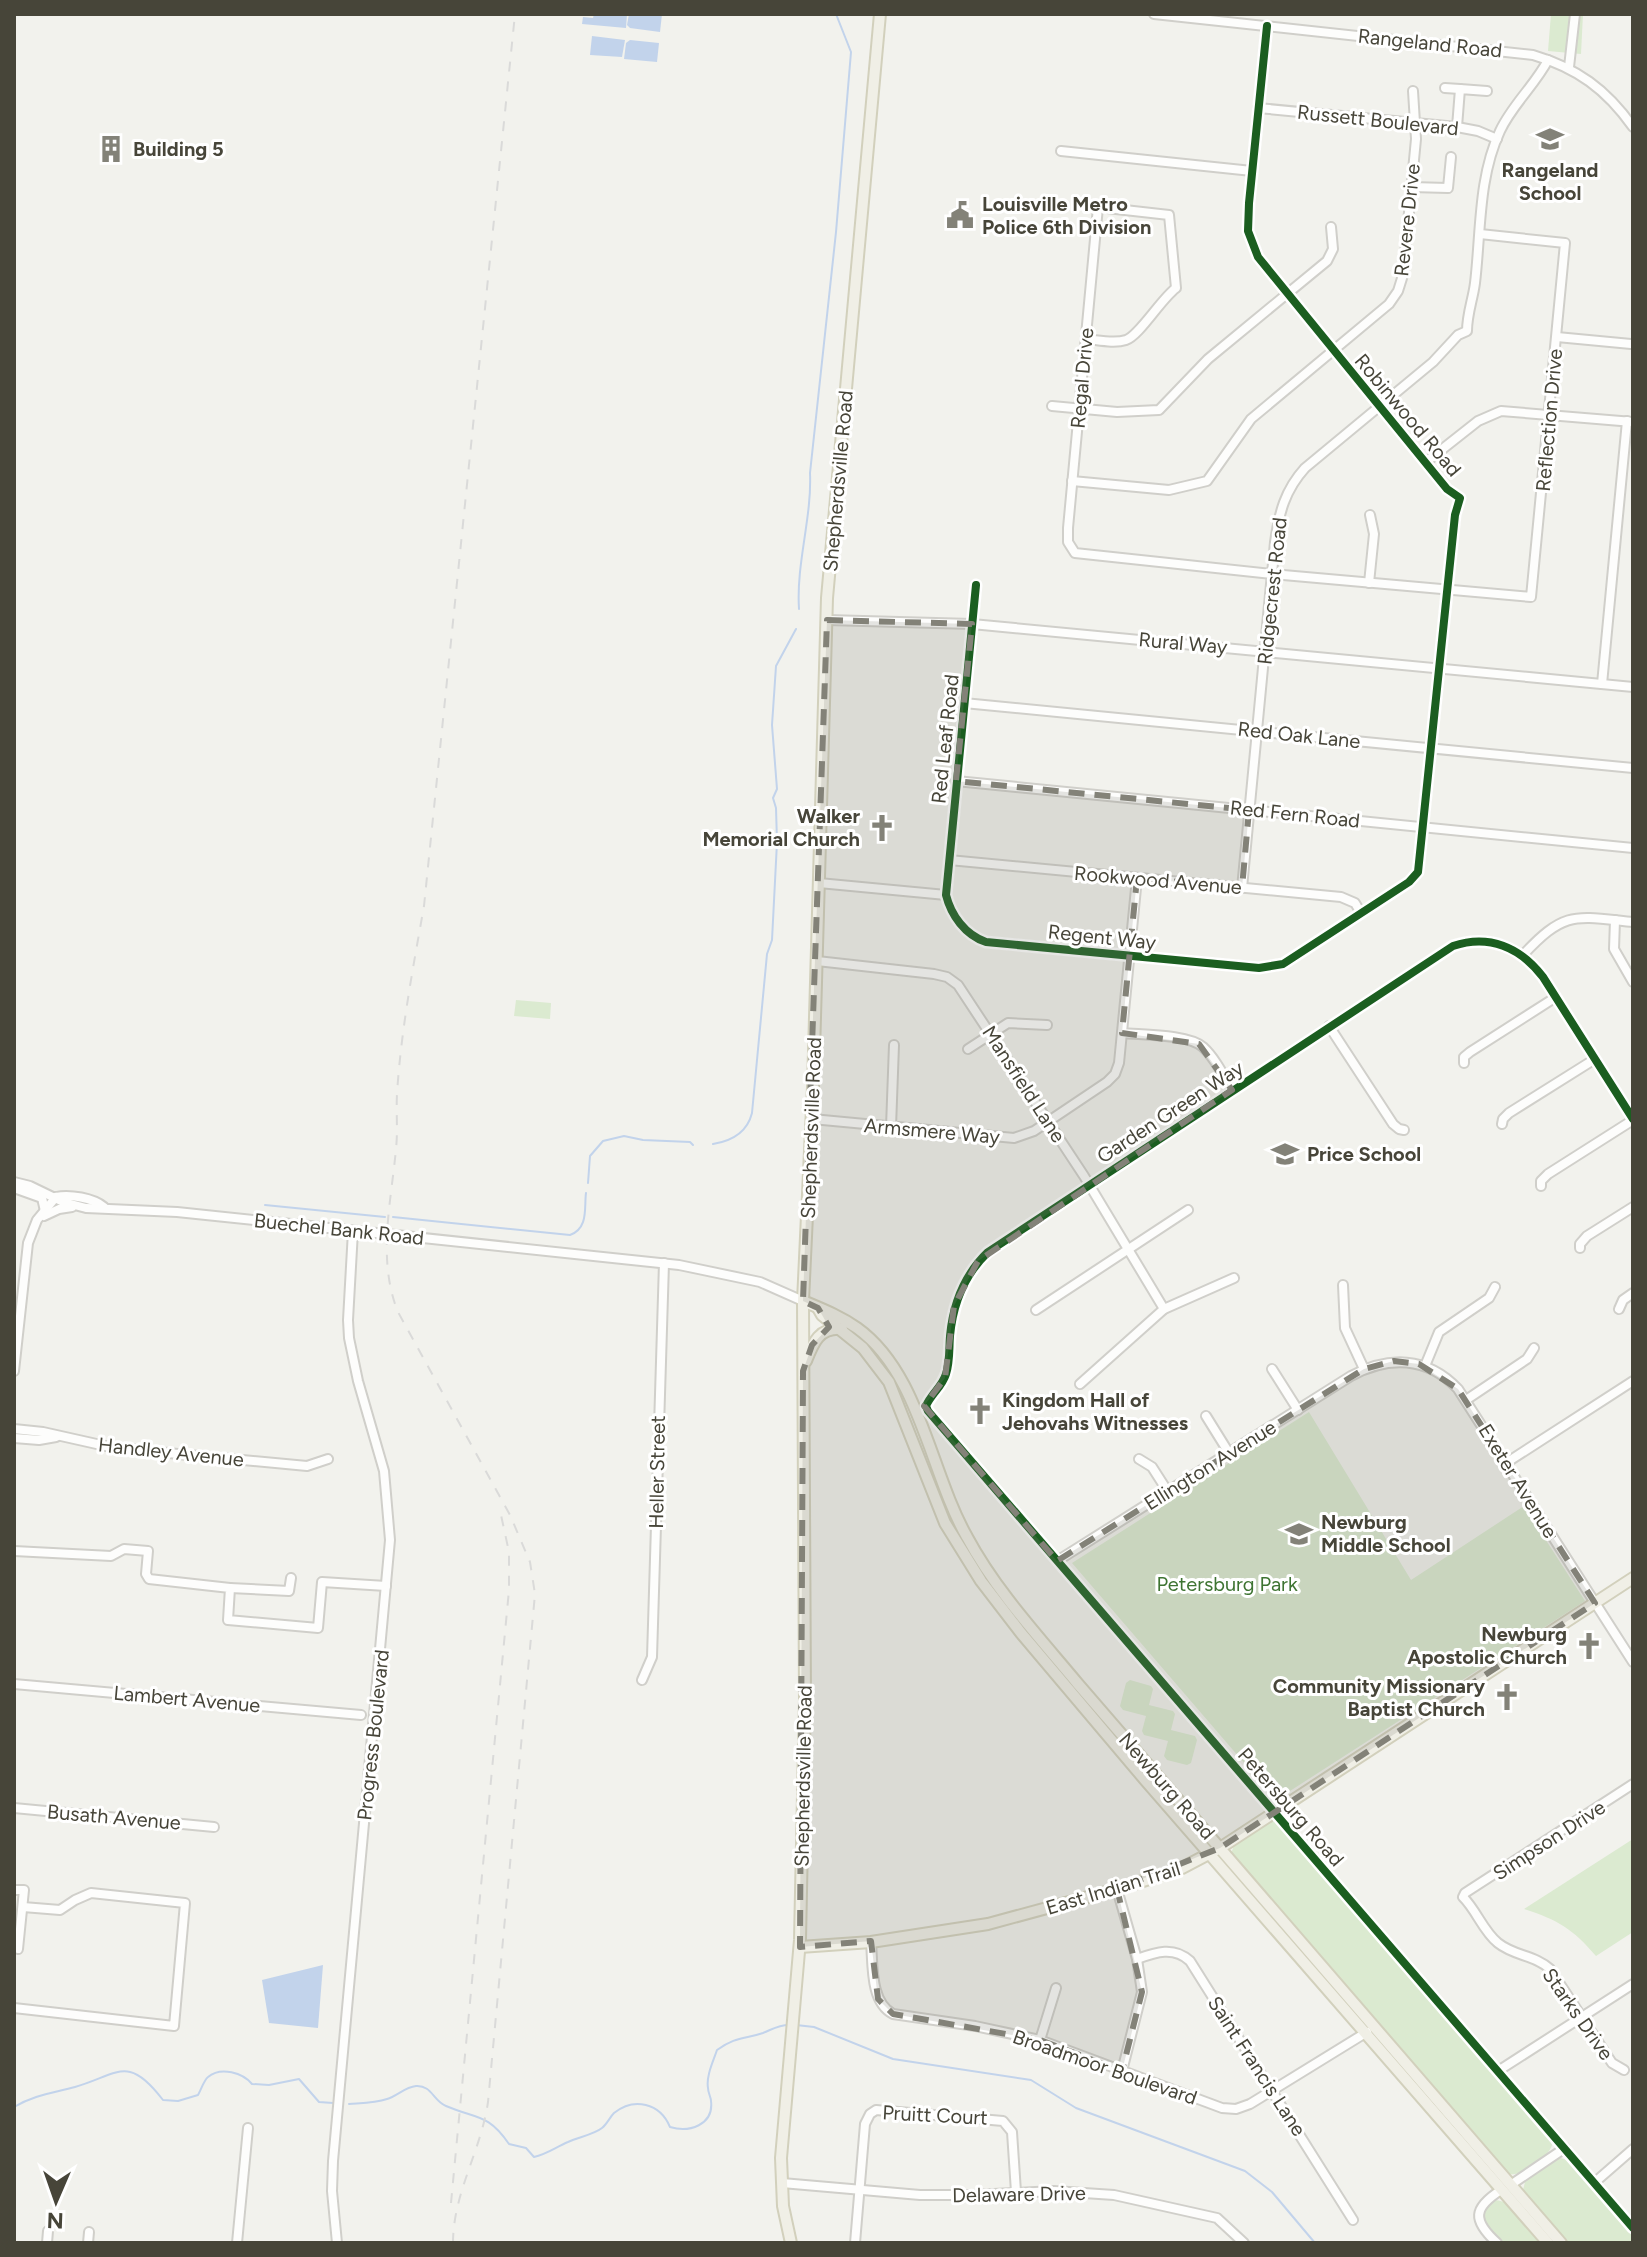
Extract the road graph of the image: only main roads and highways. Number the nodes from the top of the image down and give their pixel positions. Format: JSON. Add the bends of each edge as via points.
{"nodes":[{"id":1,"x":880,"y":14,"type":"edge"},
{"id":2,"x":803,"y":1301,"type":"junction"},
{"id":3,"x":818,"y":1308,"type":"junction"},
{"id":4,"x":842,"y":1329,"type":"junction"},
{"id":5,"x":803,"y":1371,"type":"junction"},
{"id":6,"x":1633,"y":1578,"type":"edge"},
{"id":7,"x":1220,"y":1848,"type":"junction"},
{"id":8,"x":1210,"y":1855,"type":"junction"},
{"id":9,"x":800,"y":1947,"type":"junction"},
{"id":10,"x":1370,"y":2030,"type":"junction"},
{"id":11,"x":791,"y":2243,"type":"edge"},
{"id":12,"x":1548,"y":2243,"type":"edge"},
{"id":13,"x":1561,"y":2243,"type":"edge"}],
"edges":[{"from":1,"to":2,"type":"main road","name":"Shepherdsville Road","via":[[827,620]]},
{"from":2,"to":3,"type":"main road","name":"Newburg Road"},
{"from":2,"to":5,"type":"main road","name":"Shepherdsville Road"},
{"from":3,"to":4,"type":"main road","name":"Newburg Road"},
{"from":3,"to":7,"type":"main road","name":"Newburg Road","via":[[856,1328],[887,1357],[905,1388],[953,1512],[984,1565],[1027,1623]]},
{"from":4,"to":5,"type":"main road","via":[[817,1336]]},
{"from":4,"to":8,"type":"main road","name":"Newburg Road","via":[[875,1360],[889,1382],[945,1523],[981,1581]]},
{"from":5,"to":9,"type":"main road","name":"Shepherdsville Road"},
{"from":6,"to":7,"type":"main road","name":"East Indian Trail"},
{"from":7,"to":8,"type":"main road","name":"East Indian Trail"},
{"from":7,"to":10,"type":"main road","name":"Newburg Road"},
{"from":8,"to":9,"type":"main road","name":"East Indian Trail","via":[[1117,1889],[969,1928]]},
{"from":8,"to":10,"type":"main road","name":"Newburg Road"},
{"from":9,"to":11,"type":"main road","name":"Shepherdsville Road","via":[[782,2139]]},
{"from":10,"to":12,"type":"main road","name":"Newburg Road"},
{"from":10,"to":13,"type":"main road","name":"Newburg Road"}]}
